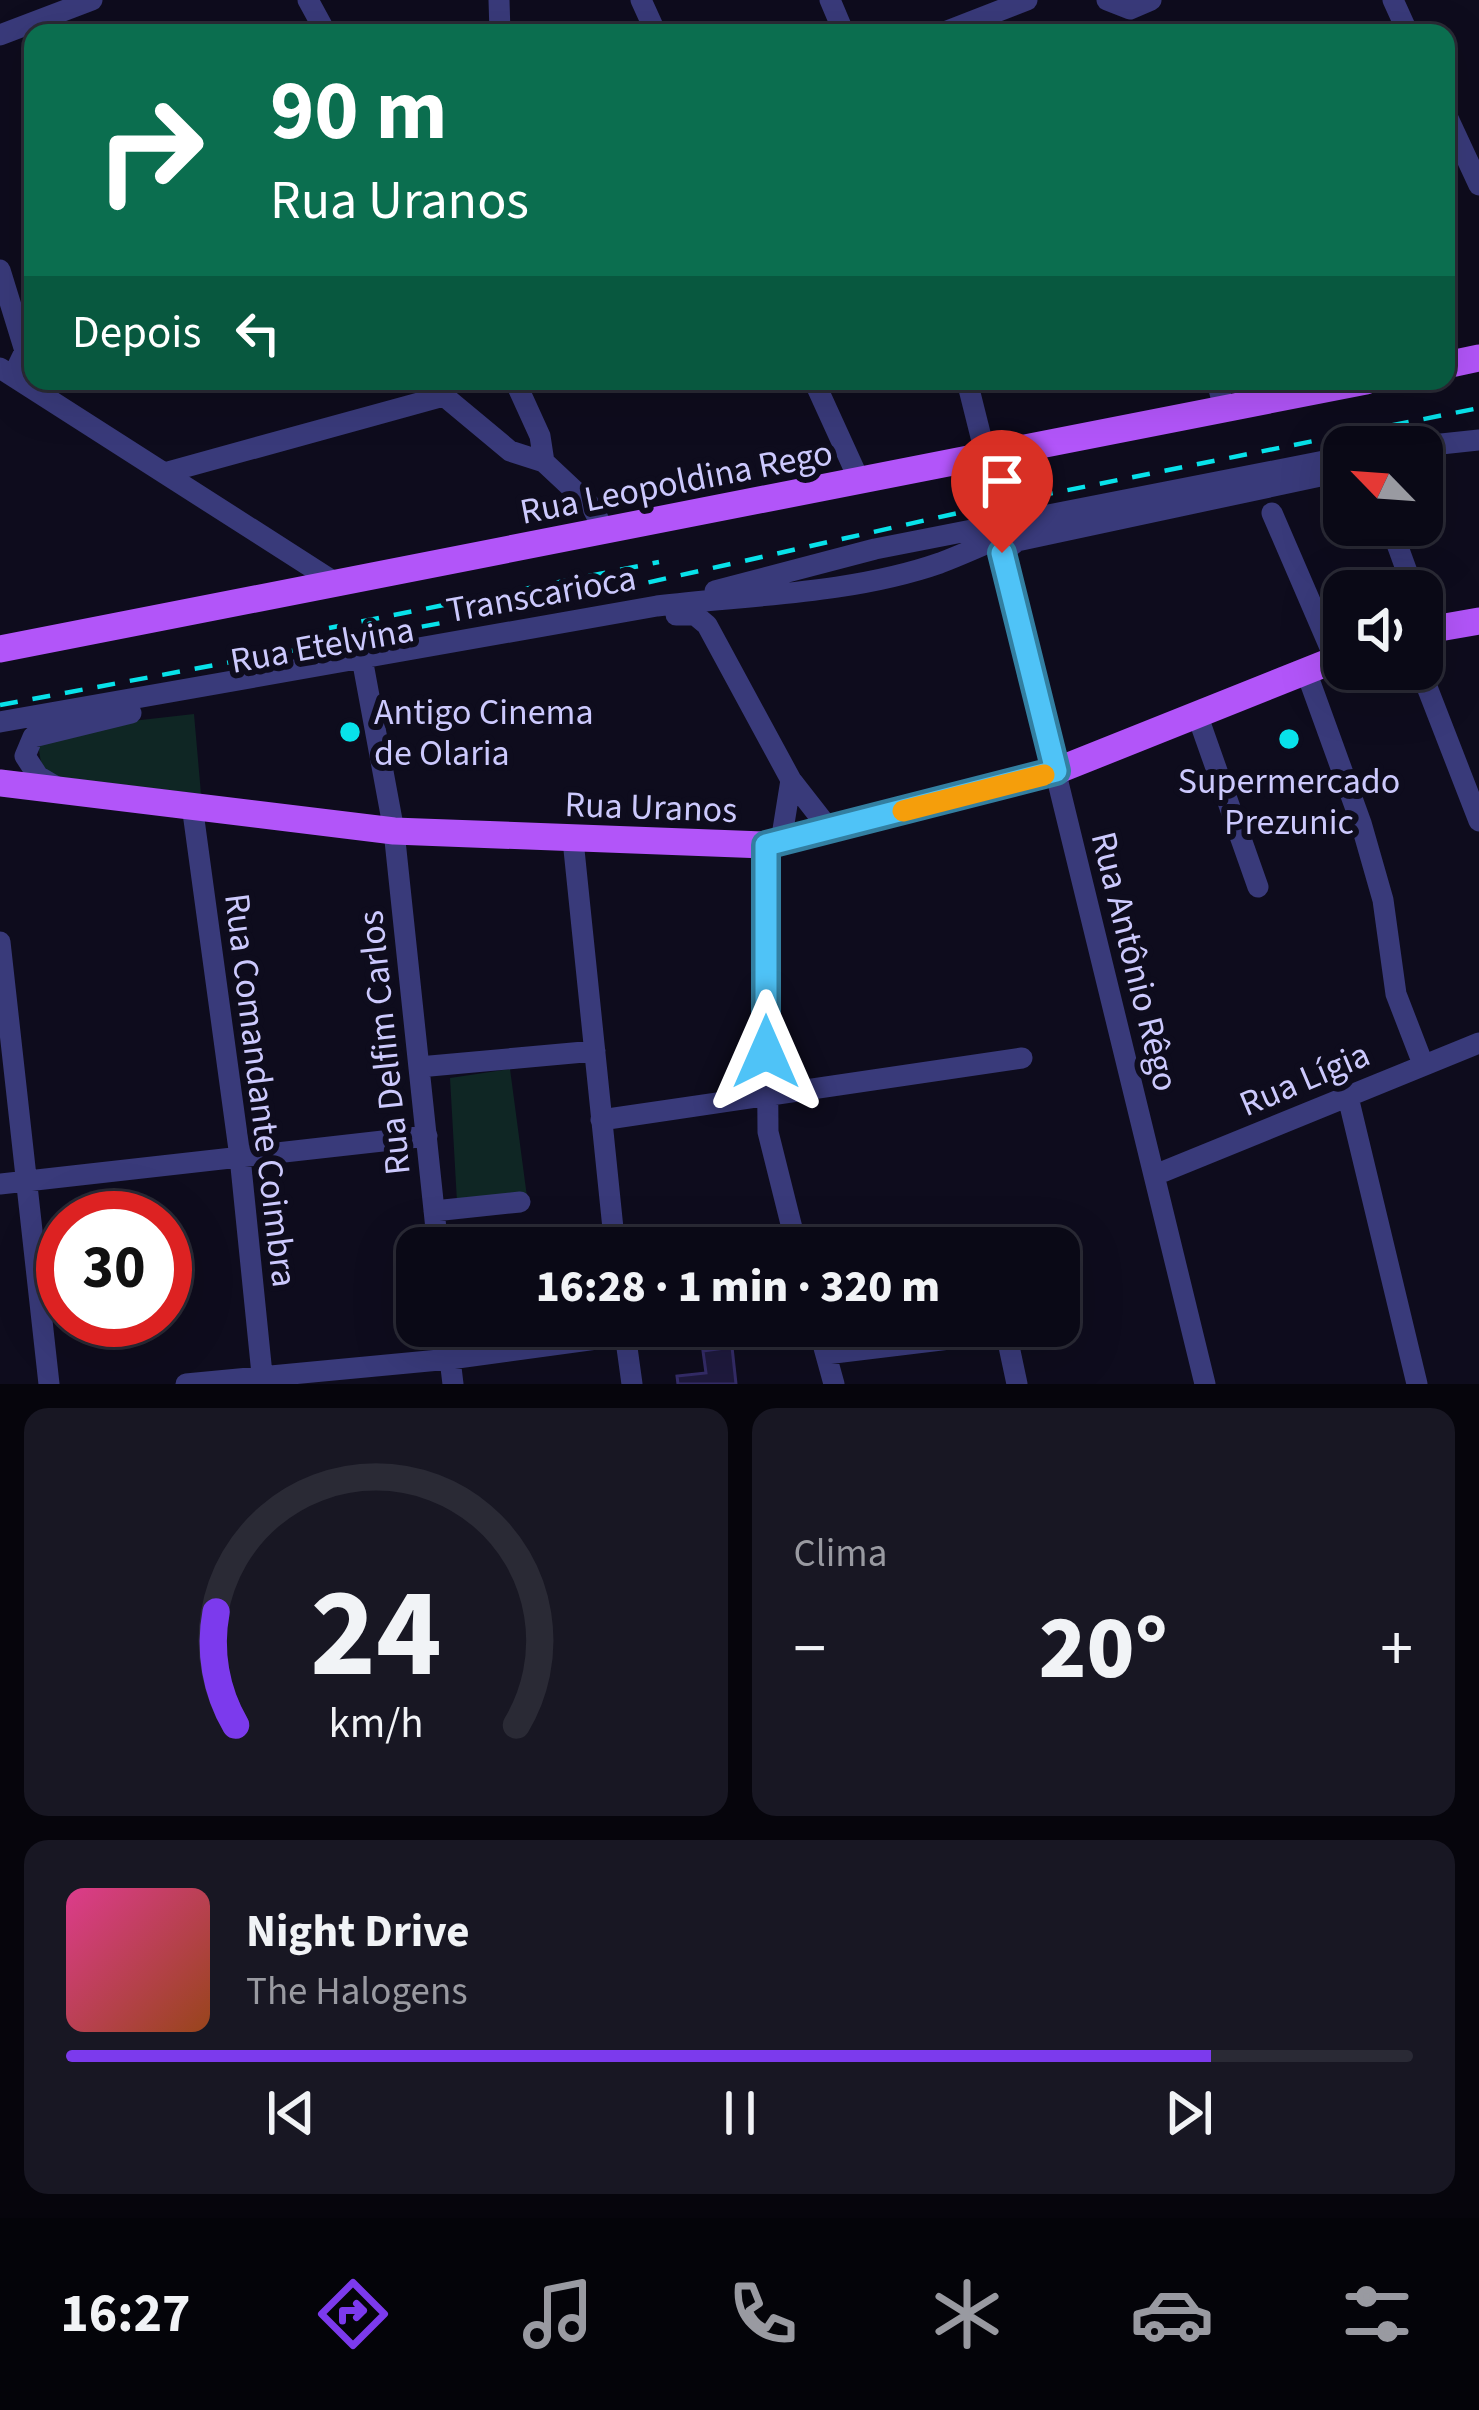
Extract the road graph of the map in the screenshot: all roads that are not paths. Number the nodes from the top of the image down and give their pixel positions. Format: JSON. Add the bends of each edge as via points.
{"nodes":[{"id":1,"x":92,"y":0,"type":"edge"},
{"id":2,"x":1107,"y":0,"type":"edge"},
{"id":3,"x":1012,"y":2,"type":"edge"},
{"id":4,"x":1140,"y":4,"type":"edge"},
{"id":5,"x":65,"y":15,"type":"edge"},
{"id":6,"x":34,"y":24,"type":"edge"},
{"id":7,"x":962,"y":24,"type":"edge"},
{"id":8,"x":1455,"y":133,"type":"edge"},
{"id":9,"x":1479,"y":185,"type":"edge"},
{"id":10,"x":0,"y":270,"type":"edge"},
{"id":11,"x":24,"y":335,"type":"edge"},
{"id":12,"x":35,"y":390,"type":"edge"},
{"id":13,"x":437,"y":390,"type":"edge"},
{"id":14,"x":519,"y":390,"type":"edge"},
{"id":15,"x":818,"y":390,"type":"edge"},
{"id":16,"x":969,"y":390,"type":"edge"},
{"id":17,"x":1219,"y":390,"type":"edge"},
{"id":18,"x":1322,"y":390,"type":"edge"},
{"id":19,"x":444,"y":396,"type":"junction"},
{"id":20,"x":1224,"y":410,"type":"junction"},
{"id":21,"x":1479,"y":440,"type":"edge"},
{"id":22,"x":1443,"y":444,"type":"edge"},
{"id":23,"x":1479,"y":452,"type":"edge"},
{"id":24,"x":1443,"y":456,"type":"edge"},
{"id":25,"x":986,"y":457,"type":"junction"},
{"id":26,"x":1323,"y":461,"type":"edge"},
{"id":27,"x":544,"y":462,"type":"junction"},
{"id":28,"x":164,"y":473,"type":"junction"},
{"id":29,"x":1323,"y":475,"type":"edge"},
{"id":30,"x":860,"y":482,"type":"junction"},
{"id":31,"x":1272,"y":513,"type":"dead end"},
{"id":32,"x":598,"y":519,"type":"junction"},
{"id":33,"x":340,"y":586,"type":"junction"},
{"id":34,"x":1479,"y":621,"type":"edge"},
{"id":35,"x":1323,"y":622,"type":"edge"},
{"id":36,"x":1443,"y":623,"type":"edge"},
{"id":37,"x":0,"y":650,"type":"edge"},
{"id":38,"x":1323,"y":664,"type":"edge"},
{"id":39,"x":364,"y":669,"type":"junction"},
{"id":40,"x":1306,"y":671,"type":"junction"},
{"id":41,"x":1428,"y":690,"type":"edge"},
{"id":42,"x":1198,"y":717,"type":"junction"},
{"id":43,"x":0,"y":722,"type":"edge"},
{"id":44,"x":1056,"y":771,"type":"junction"},
{"id":45,"x":791,"y":780,"type":"junction"},
{"id":46,"x":0,"y":783,"type":"edge"},
{"id":47,"x":60,"y":790,"type":"junction"},
{"id":48,"x":191,"y":805,"type":"junction"},
{"id":49,"x":1479,"y":821,"type":"edge"},
{"id":50,"x":830,"y":830,"type":"junction"},
{"id":51,"x":394,"y":831,"type":"junction"},
{"id":52,"x":574,"y":840,"type":"junction"},
{"id":53,"x":773,"y":844,"type":"junction"},
{"id":54,"x":1258,"y":887,"type":"dead end"},
{"id":55,"x":0,"y":942,"type":"edge"},
{"id":56,"x":1479,"y":1042,"type":"edge"},
{"id":57,"x":595,"y":1051,"type":"junction"},
{"id":58,"x":1022,"y":1058,"type":"dead end"},
{"id":59,"x":1423,"y":1064,"type":"junction"},
{"id":60,"x":419,"y":1067,"type":"junction"},
{"id":61,"x":765,"y":1096,"type":"junction"},
{"id":62,"x":1348,"y":1097,"type":"junction"},
{"id":63,"x":601,"y":1120,"type":"junction"},
{"id":64,"x":427,"y":1136,"type":"junction"},
{"id":65,"x":240,"y":1157,"type":"junction"},
{"id":66,"x":1155,"y":1175,"type":"junction"},
{"id":67,"x":28,"y":1181,"type":"junction"},
{"id":68,"x":0,"y":1184,"type":"edge"},
{"id":69,"x":520,"y":1202,"type":"dead end"},
{"id":70,"x":434,"y":1211,"type":"junction"},
{"id":71,"x":436,"y":1227,"type":"edge"},
{"id":72,"x":614,"y":1227,"type":"edge"},
{"id":73,"x":791,"y":1227,"type":"edge"},
{"id":74,"x":449,"y":1347,"type":"edge"},
{"id":75,"x":525,"y":1347,"type":"edge"},
{"id":76,"x":627,"y":1347,"type":"edge"},
{"id":77,"x":824,"y":1347,"type":"edge"},
{"id":78,"x":826,"y":1354,"type":"junction"},
{"id":79,"x":450,"y":1359,"type":"junction"},
{"id":80,"x":263,"y":1380,"type":"edge"},
{"id":81,"x":50,"y":1384,"type":"edge"},
{"id":82,"x":186,"y":1384,"type":"edge"},
{"id":83,"x":453,"y":1384,"type":"edge"},
{"id":84,"x":632,"y":1384,"type":"edge"},
{"id":85,"x":834,"y":1384,"type":"edge"},
{"id":86,"x":1017,"y":1384,"type":"edge"},
{"id":87,"x":1205,"y":1384,"type":"edge"},
{"id":88,"x":1417,"y":1384,"type":"edge"}],
"edges":[{"from":1,"to":5,"type":"street"},
{"from":2,"to":4,"type":"street"},
{"from":3,"to":7,"type":"street"},
{"from":5,"to":6,"type":"street"},
{"from":8,"to":9,"type":"street"},
{"from":10,"to":11,"type":"street"},
{"from":12,"to":28,"type":"street"},
{"from":13,"to":19,"type":"street"},
{"from":14,"to":27,"type":"street"},
{"from":15,"to":30,"type":"street"},
{"from":16,"to":25,"type":"street"},
{"from":17,"to":20,"type":"street"},
{"from":18,"to":20,"type":"main road","name":"Rua Leopoldina Rego"},
{"from":19,"to":27,"type":"street","via":[[510,452]]},
{"from":19,"to":28,"type":"street"},
{"from":20,"to":25,"type":"main road","name":"Rua Leopoldina Rego"},
{"from":21,"to":22,"type":"street"},
{"from":23,"to":24,"type":"street"},
{"from":25,"to":30,"type":"main road","name":"Rua Leopoldina Rego"},
{"from":26,"to":43,"type":"street","name":"Transcarioca","via":[[1042,519],[936,564]]},
{"from":27,"to":32,"type":"street"},
{"from":28,"to":33,"type":"street"},
{"from":29,"to":44,"type":"street","name":"Rua Antônio Rêgo","via":[[1017,541],[1002,553]]},
{"from":30,"to":32,"type":"main road","name":"Rua Leopoldina Rego"},
{"from":31,"to":35,"type":"street"},
{"from":32,"to":33,"type":"main road","name":"Rua Leopoldina Rego"},
{"from":33,"to":37,"type":"main road","name":"Rua Leopoldina Rego"},
{"from":34,"to":36,"type":"main road"},
{"from":38,"to":40,"type":"main road","name":"Rua Uranos"},
{"from":39,"to":45,"type":"street","name":"Rua Etelvina","via":[[695,614]]},
{"from":39,"to":47,"type":"street","name":"Rua Etelvina","via":[[46,730],[25,756]]},
{"from":39,"to":51,"type":"street","name":"Rua Delfim Carlos"},
{"from":40,"to":42,"type":"main road","name":"Rua Uranos"},
{"from":40,"to":59,"type":"street","via":[[1366,842],[1396,994]]},
{"from":41,"to":49,"type":"street"},
{"from":42,"to":44,"type":"main road","name":"Rua Uranos"},
{"from":42,"to":54,"type":"street"},
{"from":44,"to":50,"type":"main road","name":"Rua Uranos"},
{"from":44,"to":66,"type":"street","name":"Rua Antônio Rêgo"},
{"from":45,"to":50,"type":"street"},
{"from":45,"to":53,"type":"street"},
{"from":46,"to":47,"type":"main road","name":"Rua Uranos"},
{"from":47,"to":48,"type":"main road","name":"Rua Uranos"},
{"from":48,"to":51,"type":"main road","name":"Rua Uranos"},
{"from":48,"to":65,"type":"street","name":"Rua Comandante Coimbra"},
{"from":50,"to":53,"type":"main road","name":"Rua Uranos"},
{"from":51,"to":52,"type":"main road","name":"Rua Uranos"},
{"from":51,"to":60,"type":"street","name":"Rua Delfim Carlos"},
{"from":52,"to":53,"type":"main road","name":"Rua Uranos"},
{"from":52,"to":57,"type":"street"},
{"from":53,"to":61,"type":"street"},
{"from":55,"to":67,"type":"street"},
{"from":56,"to":59,"type":"street","name":"Rua Lígia"},
{"from":57,"to":60,"type":"street"},
{"from":57,"to":63,"type":"street"},
{"from":58,"to":61,"type":"street"},
{"from":59,"to":62,"type":"street","name":"Rua Lígia"},
{"from":60,"to":64,"type":"street","name":"Rua Delfim Carlos"},
{"from":61,"to":63,"type":"street"},
{"from":61,"to":73,"type":"street"},
{"from":62,"to":66,"type":"street","name":"Rua Lígia"},
{"from":62,"to":88,"type":"street"},
{"from":63,"to":72,"type":"street"},
{"from":64,"to":65,"type":"street"},
{"from":64,"to":70,"type":"street","name":"Rua Delfim Carlos"},
{"from":65,"to":67,"type":"street"},
{"from":65,"to":80,"type":"street","name":"Rua Comandante Coimbra"},
{"from":66,"to":87,"type":"street","name":"Rua Antônio Rêgo"},
{"from":67,"to":68,"type":"street"},
{"from":67,"to":81,"type":"street"},
{"from":69,"to":70,"type":"street"},
{"from":70,"to":71,"type":"street","name":"Rua Delfim Carlos"},
{"from":74,"to":79,"type":"street"},
{"from":75,"to":79,"type":"street"},
{"from":76,"to":84,"type":"street"},
{"from":77,"to":78,"type":"street"},
{"from":78,"to":85,"type":"street"},
{"from":78,"to":86,"type":"street","via":[[999,1333],[1007,1337]]},
{"from":79,"to":80,"type":"street"},
{"from":79,"to":83,"type":"street"},
{"from":80,"to":82,"type":"street"}]}
